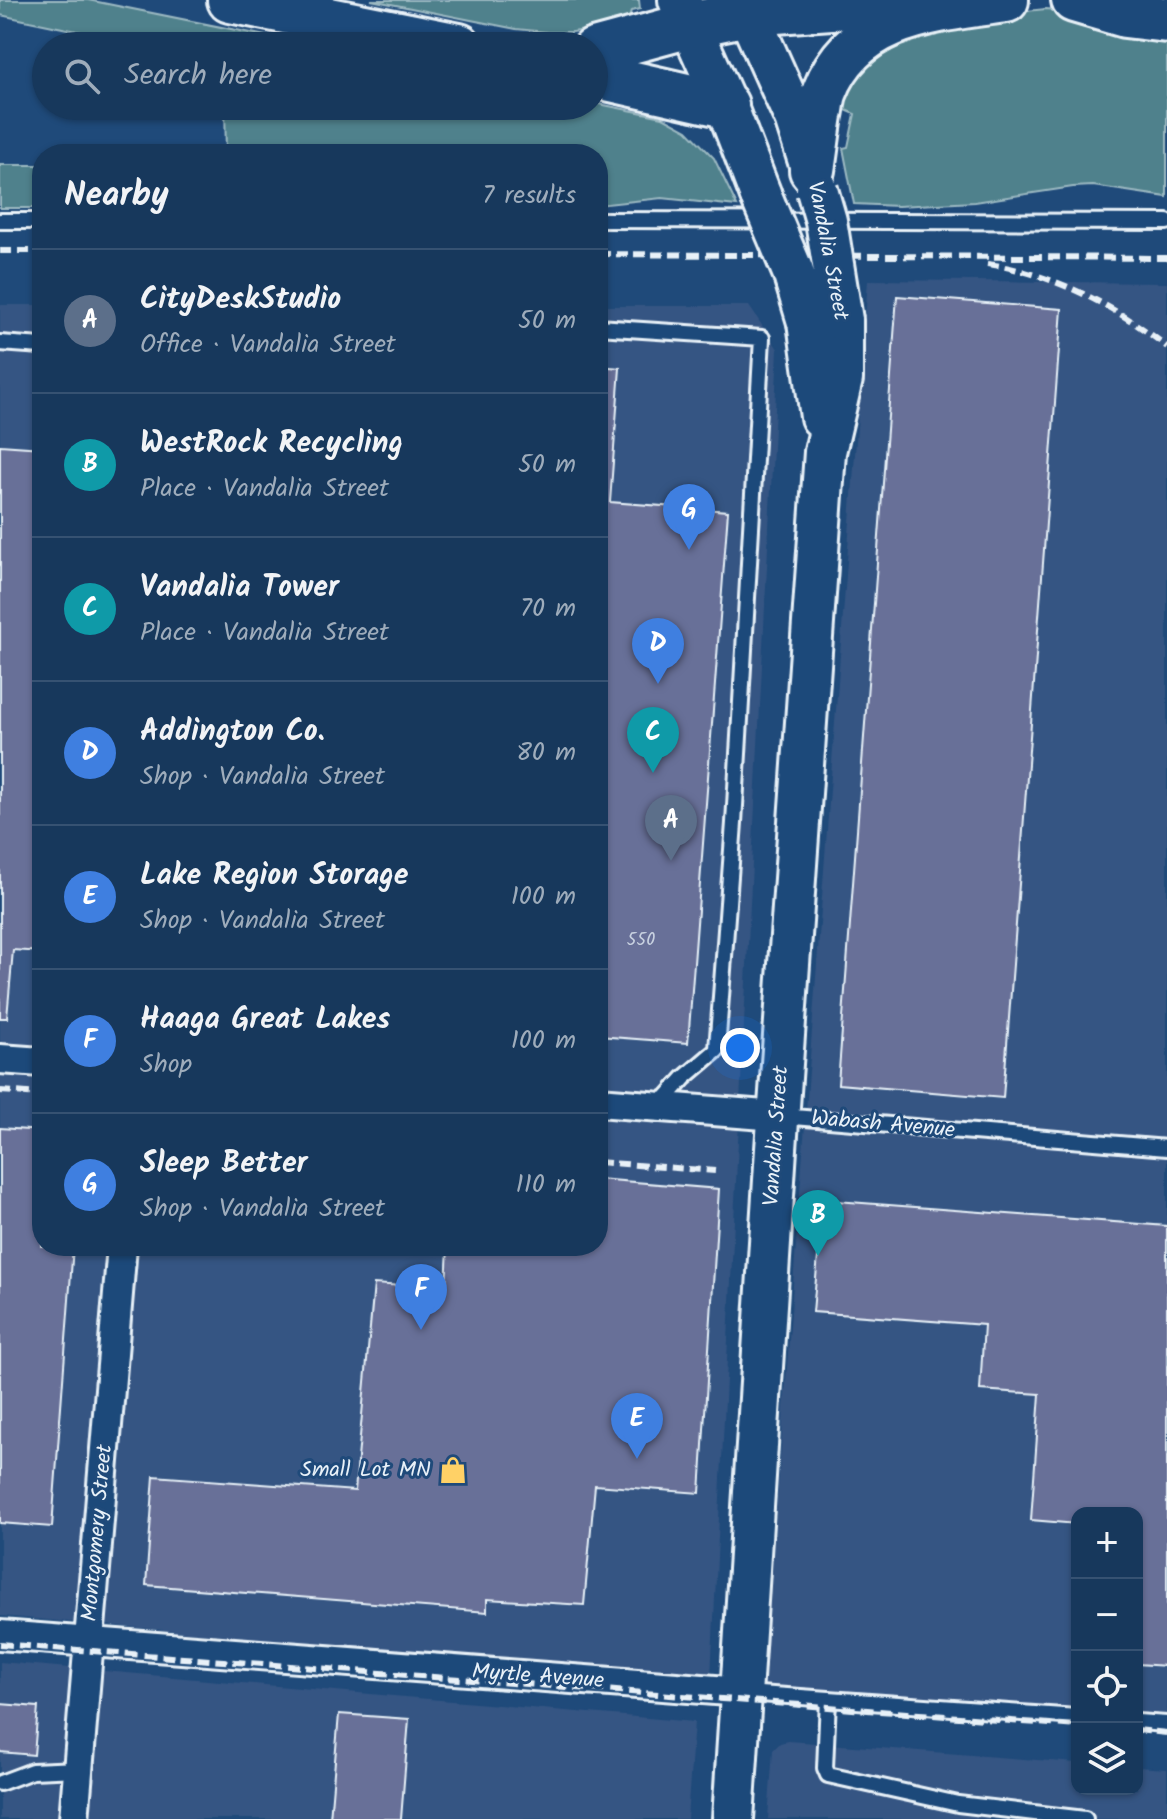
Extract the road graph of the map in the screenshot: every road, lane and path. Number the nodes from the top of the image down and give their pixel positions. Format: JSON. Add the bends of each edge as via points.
{"nodes":[{"id":1,"x":230,"y":0,"type":"edge"},
{"id":2,"x":928,"y":0,"type":"edge"},
{"id":3,"x":1006,"y":0,"type":"edge"},
{"id":4,"x":1074,"y":0,"type":"edge"},
{"id":5,"x":745,"y":6,"type":"edge"},
{"id":6,"x":685,"y":12,"type":"edge"},
{"id":7,"x":1167,"y":20,"type":"edge"},
{"id":8,"x":389,"y":32,"type":"edge"},
{"id":9,"x":608,"y":45,"type":"edge"},
{"id":10,"x":608,"y":78,"type":"edge"},
{"id":11,"x":726,"y":105,"type":"junction"},
{"id":12,"x":818,"y":193,"type":"junction"},
{"id":13,"x":766,"y":208,"type":"junction"},
{"id":14,"x":608,"y":219,"type":"edge"},
{"id":15,"x":0,"y":221,"type":"edge"},
{"id":16,"x":32,"y":221,"type":"edge"},
{"id":17,"x":1167,"y":222,"type":"edge"},
{"id":18,"x":825,"y":321,"type":"junction"},
{"id":19,"x":608,"y":328,"type":"edge"},
{"id":20,"x":0,"y":343,"type":"edge"},
{"id":21,"x":32,"y":345,"type":"edge"},
{"id":22,"x":0,"y":1059,"type":"edge"},
{"id":23,"x":32,"y":1061,"type":"edge"},
{"id":24,"x":608,"y":1103,"type":"edge"},
{"id":25,"x":658,"y":1107,"type":"junction"},
{"id":26,"x":778,"y":1116,"type":"junction"},
{"id":27,"x":1167,"y":1148,"type":"edge"},
{"id":28,"x":121,"y":1256,"type":"edge"},
{"id":29,"x":0,"y":1635,"type":"edge"},
{"id":30,"x":89,"y":1642,"type":"junction"},
{"id":31,"x":741,"y":1692,"type":"junction"},
{"id":32,"x":828,"y":1699,"type":"junction"},
{"id":33,"x":1071,"y":1717,"type":"edge"},
{"id":34,"x":1143,"y":1722,"type":"edge"},
{"id":35,"x":1167,"y":1724,"type":"edge"},
{"id":36,"x":78,"y":1769,"type":"junction"},
{"id":37,"x":0,"y":1783,"type":"edge"},
{"id":38,"x":74,"y":1819,"type":"edge"},
{"id":39,"x":733,"y":1819,"type":"edge"},
{"id":40,"x":1085,"y":1819,"type":"edge"}],
"edges":[{"from":1,"to":8,"type":"highway"},
{"from":2,"to":5,"type":"highway"},
{"from":3,"to":12,"type":"highway","via":[[927,11],[869,34],[849,52],[824,92]]},
{"from":4,"to":7,"type":"highway"},
{"from":5,"to":6,"type":"highway"},
{"from":5,"to":12,"type":"main road","name":"Vandalia Street","via":[[795,118]]},
{"from":6,"to":9,"type":"highway"},
{"from":6,"to":11,"type":"main road","name":"Vandalia Street"},
{"from":10,"to":11,"type":"highway"},
{"from":11,"to":13,"type":"main road","name":"Vandalia Street"},
{"from":12,"to":13,"type":"lane"},
{"from":12,"to":17,"type":"lane"},
{"from":12,"to":18,"type":"main road","name":"Vandalia Street","bridge":true},
{"from":13,"to":14,"type":"lane"},
{"from":13,"to":18,"type":"main road","name":"Vandalia Street","bridge":true,"via":[[793,272]]},
{"from":15,"to":16,"type":"lane"},
{"from":18,"to":26,"type":"main road","name":"Vandalia Street","via":[[825,452]]},
{"from":19,"to":25,"type":"lane","via":[[762,338],[717,1050]]},
{"from":20,"to":21,"type":"lane"},
{"from":22,"to":23,"type":"street"},
{"from":24,"to":25,"type":"street","name":"Wabash Avenue"},
{"from":25,"to":26,"type":"street","name":"Wabash Avenue"},
{"from":26,"to":27,"type":"lane","name":"Wabash Avenue"},
{"from":26,"to":31,"type":"main road","name":"Vandalia Street"},
{"from":28,"to":30,"type":"street","name":"Montgomery Street"},
{"from":29,"to":30,"type":"street","name":"Myrtle Avenue"},
{"from":30,"to":31,"type":"street","name":"Myrtle Avenue"},
{"from":30,"to":36,"type":"street","name":"Montgomery Street"},
{"from":31,"to":32,"type":"lane","name":"Myrtle Avenue"},
{"from":31,"to":39,"type":"main road","name":"Vandalia Street"},
{"from":32,"to":33,"type":"lane","name":"Myrtle Avenue"},
{"from":32,"to":40,"type":"lane","via":[[828,1775],[958,1804]]},
{"from":34,"to":35,"type":"lane"},
{"from":36,"to":37,"type":"lane","via":[[32,1771]]},
{"from":36,"to":38,"type":"street","name":"Montgomery Street"}]}
